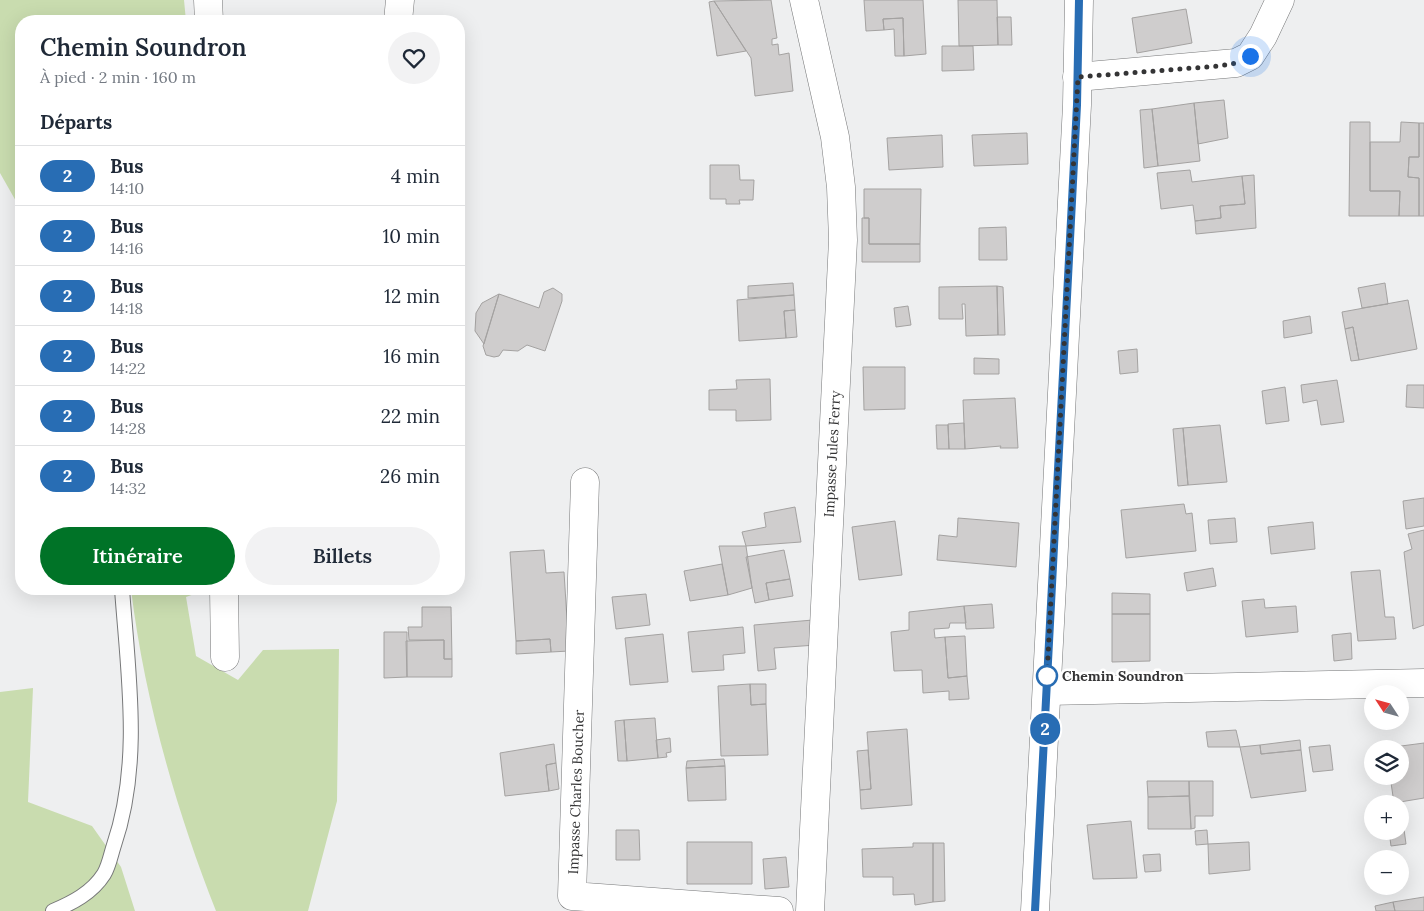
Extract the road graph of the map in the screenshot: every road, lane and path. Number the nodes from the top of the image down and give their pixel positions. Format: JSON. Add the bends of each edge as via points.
{"nodes":[{"id":1,"x":208,"y":0,"type":"edge"},
{"id":2,"x":400,"y":0,"type":"edge"},
{"id":3,"x":804,"y":0,"type":"edge"},
{"id":4,"x":1079,"y":0,"type":"edge"},
{"id":5,"x":1280,"y":0,"type":"edge"},
{"id":6,"x":208,"y":15,"type":"edge"},
{"id":7,"x":399,"y":15,"type":"edge"},
{"id":8,"x":1078,"y":77,"type":"junction"},
{"id":9,"x":585,"y":482,"type":"dead end"},
{"id":10,"x":122,"y":595,"type":"edge"},
{"id":11,"x":224,"y":595,"type":"edge"},
{"id":12,"x":225,"y":657,"type":"dead end"},
{"id":13,"x":1424,"y":683,"type":"edge"},
{"id":14,"x":1047,"y":691,"type":"junction"},
{"id":15,"x":572,"y":903,"type":"edge"},
{"id":16,"x":52,"y":911,"type":"edge"},
{"id":17,"x":779,"y":911,"type":"edge"},
{"id":18,"x":810,"y":911,"type":"edge"},
{"id":19,"x":1035,"y":911,"type":"edge"}],
"edges":[{"from":1,"to":6,"type":"street"},
{"from":2,"to":7,"type":"street"},
{"from":3,"to":18,"type":"street","name":"Impasse Jules Ferry","via":[[835,137],[843,240]]},
{"from":4,"to":8,"type":"street"},
{"from":5,"to":8,"type":"street","via":[[1250,56],[1236,63]]},
{"from":8,"to":14,"type":"street"},
{"from":9,"to":15,"type":"street","name":"Impasse Charles Boucher"},
{"from":10,"to":16,"type":"lane","via":[[131,735],[129,776],[121,823],[104,874],[78,901]]},
{"from":11,"to":12,"type":"street"},
{"from":13,"to":14,"type":"street"},
{"from":14,"to":19,"type":"street"},
{"from":15,"to":17,"type":"street","name":"Impasse Charles Boucher"}]}
